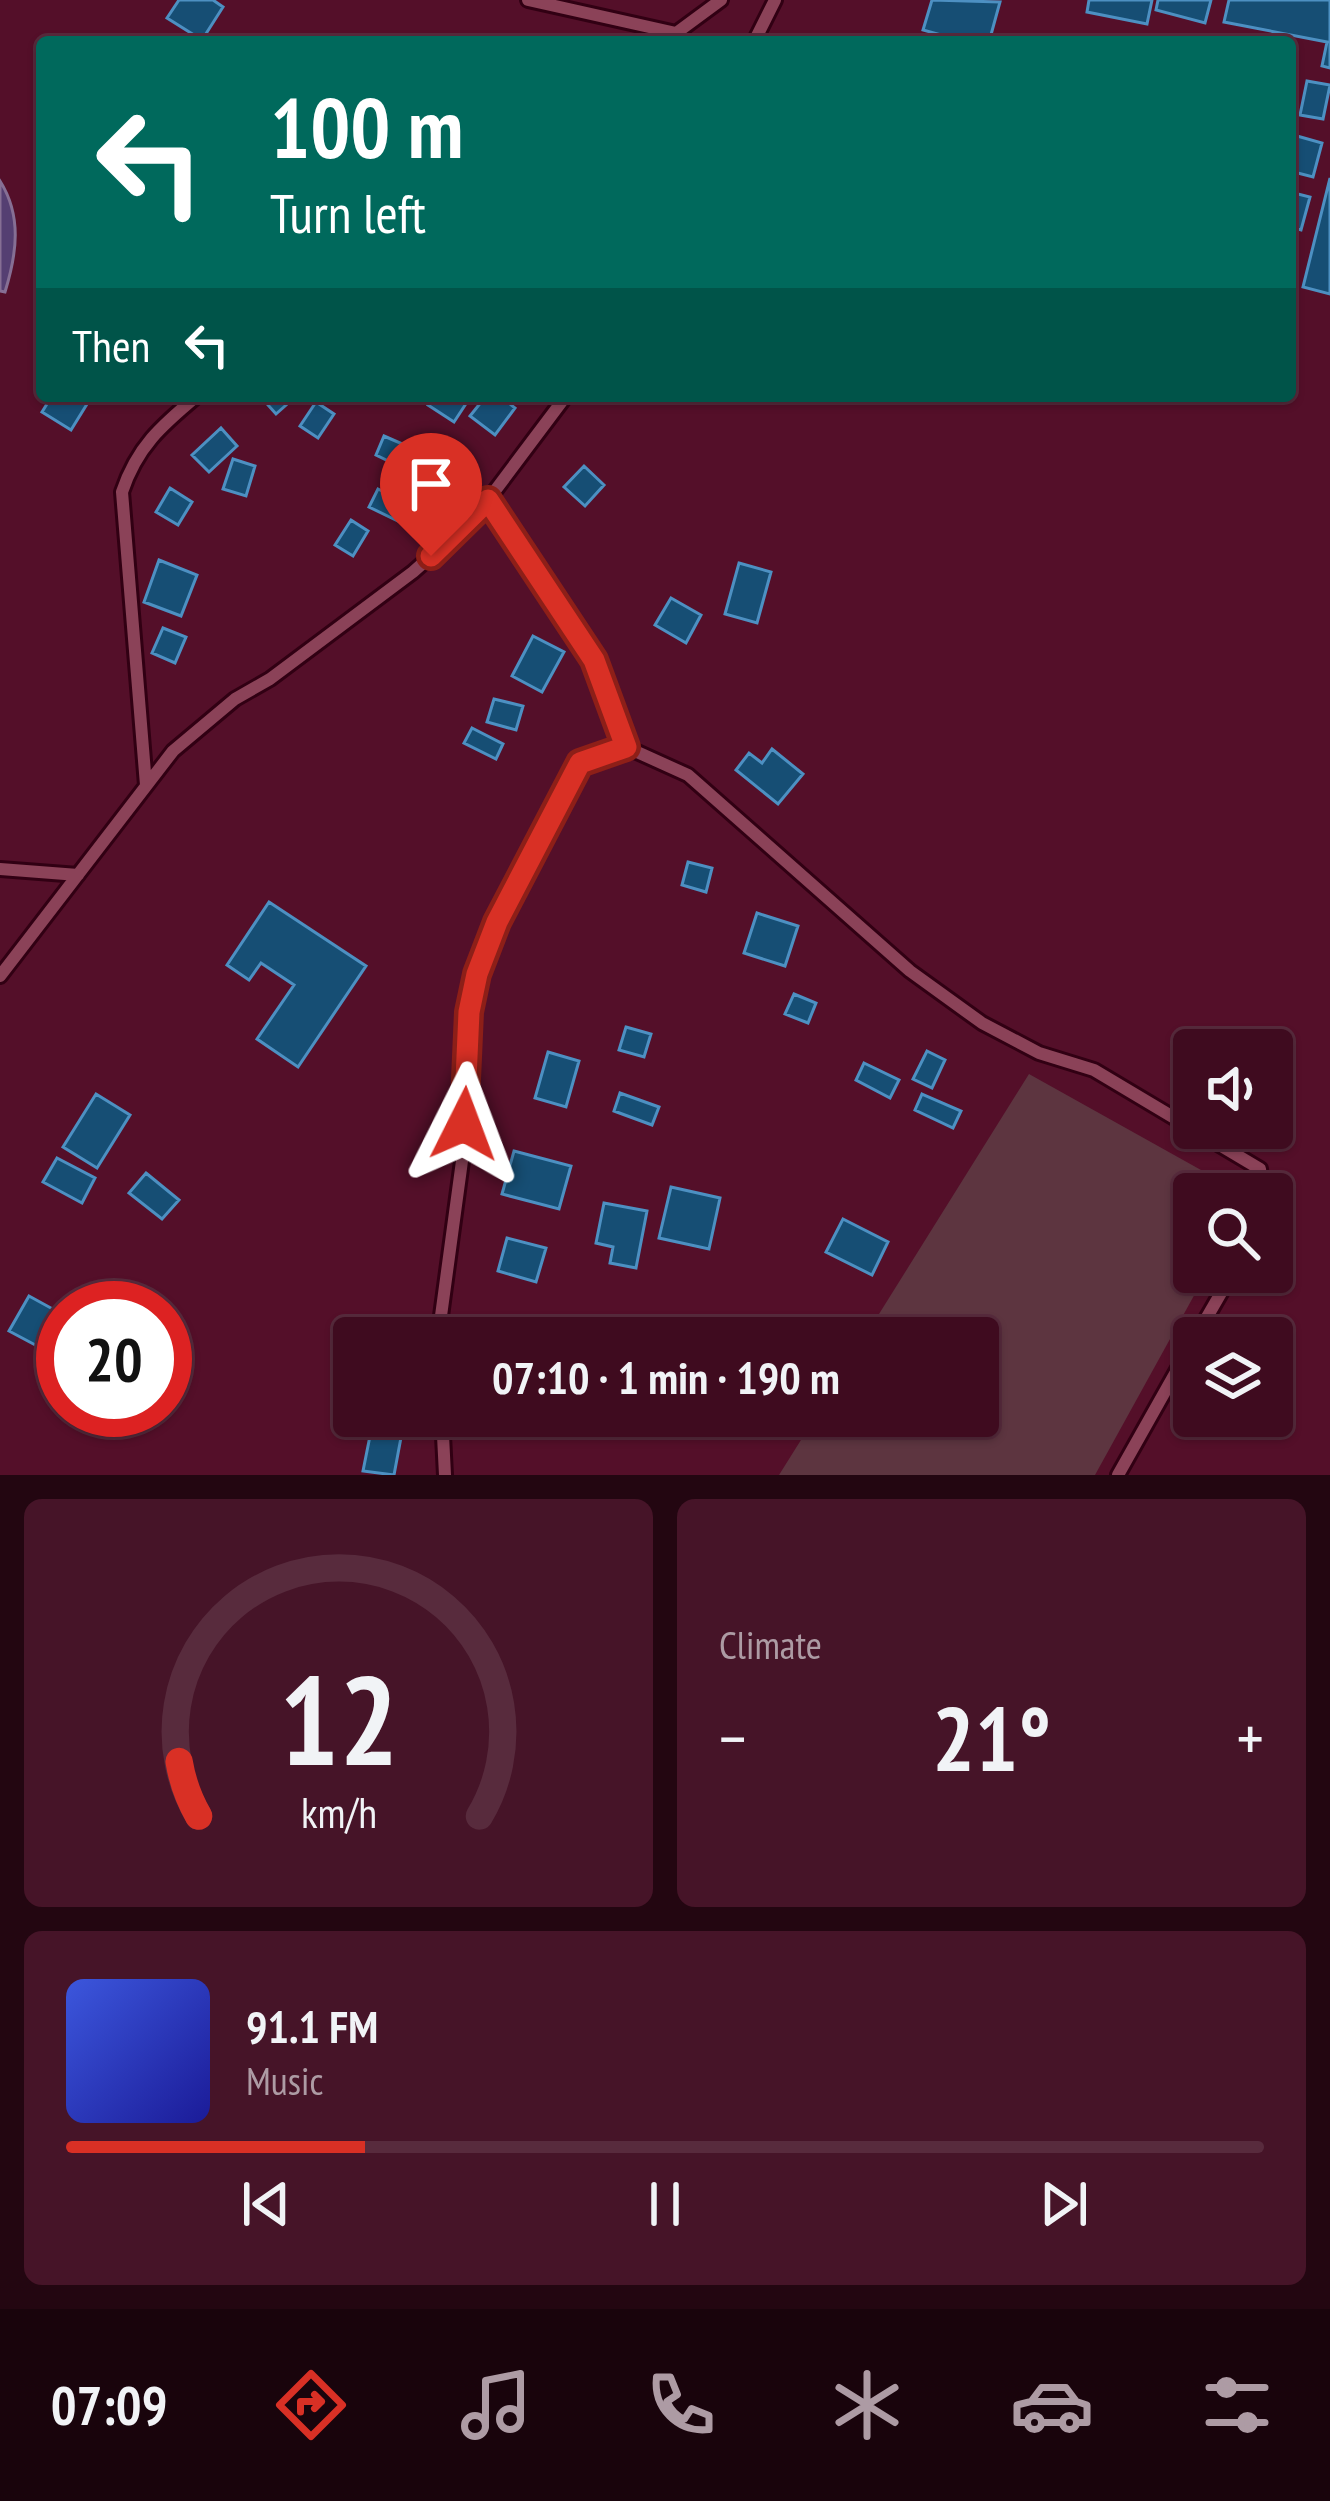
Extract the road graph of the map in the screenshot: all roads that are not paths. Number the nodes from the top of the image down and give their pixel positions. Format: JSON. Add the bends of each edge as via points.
{"nodes":[{"id":1,"x":528,"y":0,"type":"edge"},
{"id":2,"x":721,"y":0,"type":"edge"},
{"id":3,"x":775,"y":0,"type":"edge"},
{"id":4,"x":663,"y":36,"type":"edge"},
{"id":5,"x":673,"y":36,"type":"edge"},
{"id":6,"x":757,"y":36,"type":"edge"},
{"id":7,"x":189,"y":402,"type":"edge"},
{"id":8,"x":562,"y":402,"type":"edge"},
{"id":9,"x":488,"y":500,"type":"junction"},
{"id":10,"x":626,"y":747,"type":"junction"},
{"id":11,"x":146,"y":786,"type":"junction"},
{"id":12,"x":0,"y":869,"type":"edge"},
{"id":13,"x":78,"y":875,"type":"junction"},
{"id":14,"x":0,"y":976,"type":"edge"},
{"id":15,"x":1261,"y":1173,"type":"edge"},
{"id":16,"x":441,"y":1317,"type":"edge"},
{"id":17,"x":1173,"y":1378,"type":"edge"},
{"id":18,"x":443,"y":1437,"type":"edge"},
{"id":19,"x":445,"y":1475,"type":"edge"},
{"id":20,"x":1118,"y":1475,"type":"edge"}],
"edges":[{"from":1,"to":4,"type":"lane"},
{"from":2,"to":5,"type":"lane"},
{"from":3,"to":6,"type":"lane"},
{"from":7,"to":11,"type":"lane","via":[[140,450],[122,492]]},
{"from":8,"to":9,"type":"lane"},
{"from":9,"to":10,"type":"lane","via":[[594,660]]},
{"from":9,"to":11,"type":"lane","via":[[413,572],[206,722]]},
{"from":10,"to":15,"type":"lane","via":[[688,775],[910,971],[982,1023],[1094,1070]]},
{"from":10,"to":16,"type":"lane","via":[[580,763],[477,974]]},
{"from":11,"to":13,"type":"lane"},
{"from":12,"to":13,"type":"lane"},
{"from":13,"to":14,"type":"lane"},
{"from":17,"to":20,"type":"lane"},
{"from":18,"to":19,"type":"lane"}]}
